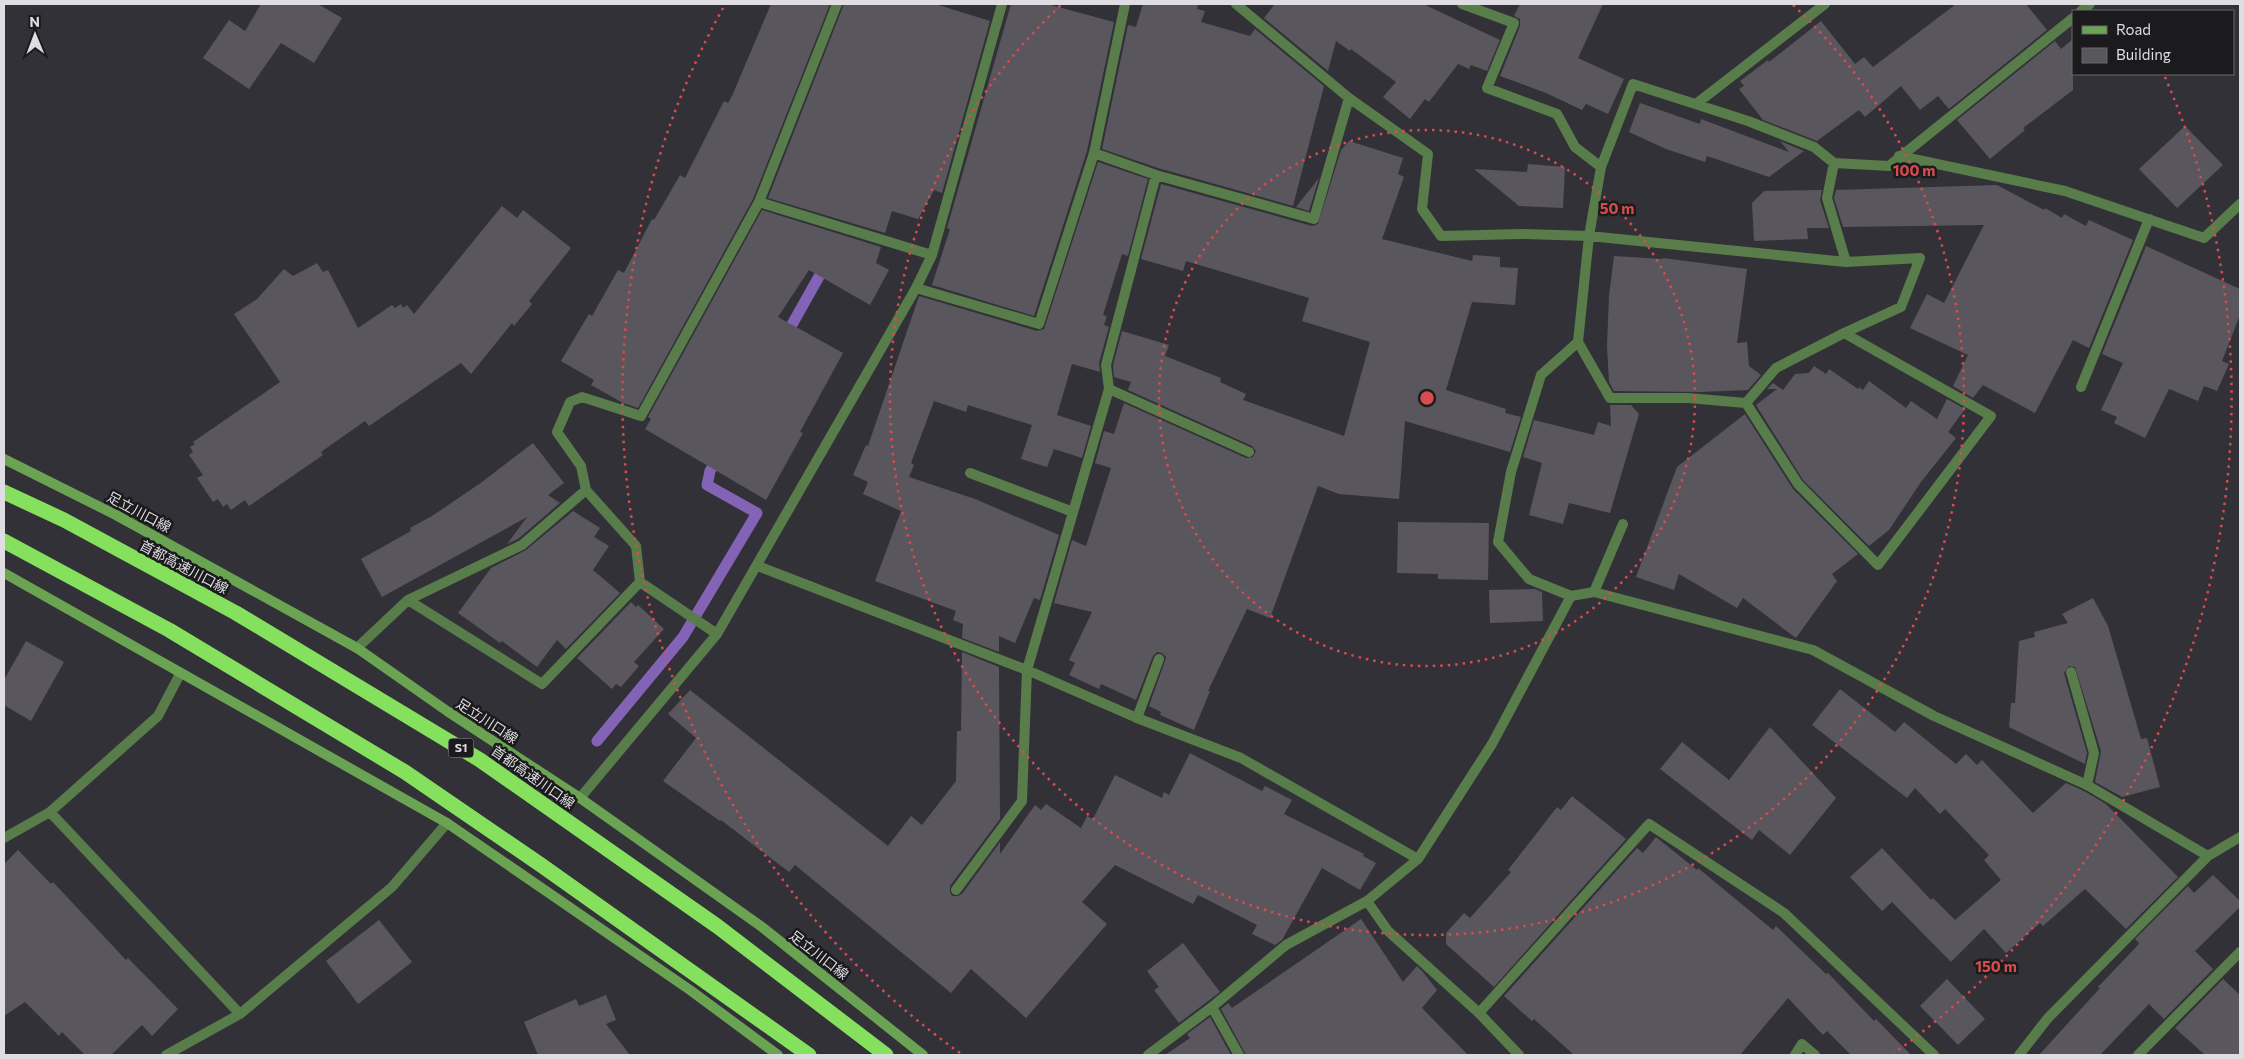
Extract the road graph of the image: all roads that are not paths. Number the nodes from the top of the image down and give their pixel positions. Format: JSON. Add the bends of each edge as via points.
{"nodes":[{"id":1,"x":837,"y":4,"type":"edge"},
{"id":2,"x":1002,"y":4,"type":"edge"},
{"id":3,"x":1125,"y":4,"type":"edge"},
{"id":4,"x":1236,"y":4,"type":"edge"},
{"id":5,"x":1462,"y":4,"type":"edge"},
{"id":6,"x":1825,"y":4,"type":"edge"},
{"id":7,"x":2072,"y":19,"type":"edge"},
{"id":8,"x":1349,"y":98,"type":"junction"},
{"id":9,"x":1696,"y":104,"type":"junction"},
{"id":10,"x":1094,"y":153,"type":"junction"},
{"id":11,"x":1899,"y":156,"type":"junction"},
{"id":12,"x":1834,"y":163,"type":"junction"},
{"id":13,"x":1601,"y":167,"type":"junction"},
{"id":14,"x":1156,"y":175,"type":"junction"},
{"id":15,"x":759,"y":202,"type":"junction"},
{"id":16,"x":2240,"y":204,"type":"edge"},
{"id":17,"x":2149,"y":219,"type":"junction"},
{"id":18,"x":1589,"y":236,"type":"junction"},
{"id":19,"x":932,"y":255,"type":"junction"},
{"id":20,"x":1846,"y":262,"type":"junction"},
{"id":21,"x":916,"y":288,"type":"junction"},
{"id":22,"x":1844,"y":333,"type":"junction"},
{"id":23,"x":1578,"y":342,"type":"junction"},
{"id":24,"x":2081,"y":386,"type":"dead end"},
{"id":25,"x":1109,"y":389,"type":"junction"},
{"id":26,"x":1746,"y":402,"type":"junction"},
{"id":27,"x":1249,"y":452,"type":"dead end"},
{"id":28,"x":4,"y":459,"type":"edge"},
{"id":29,"x":970,"y":473,"type":"dead end"},
{"id":30,"x":586,"y":490,"type":"junction"},
{"id":31,"x":4,"y":492,"type":"edge"},
{"id":32,"x":1073,"y":512,"type":"junction"},
{"id":33,"x":1623,"y":524,"type":"dead end"},
{"id":34,"x":4,"y":541,"type":"edge"},
{"id":35,"x":758,"y":566,"type":"junction"},
{"id":36,"x":4,"y":573,"type":"edge"},
{"id":37,"x":640,"y":582,"type":"junction"},
{"id":38,"x":1594,"y":592,"type":"junction"},
{"id":39,"x":1571,"y":596,"type":"junction"},
{"id":40,"x":408,"y":600,"type":"junction"},
{"id":41,"x":717,"y":634,"type":"junction"},
{"id":42,"x":357,"y":648,"type":"junction"},
{"id":43,"x":1159,"y":659,"type":"dead end"},
{"id":44,"x":1027,"y":670,"type":"junction"},
{"id":45,"x":2070,"y":672,"type":"dead end"},
{"id":46,"x":180,"y":674,"type":"junction"},
{"id":47,"x":1137,"y":718,"type":"junction"},
{"id":48,"x":2087,"y":785,"type":"junction"},
{"id":49,"x":580,"y":798,"type":"junction"},
{"id":50,"x":50,"y":812,"type":"junction"},
{"id":51,"x":447,"y":823,"type":"junction"},
{"id":52,"x":2240,"y":837,"type":"edge"},
{"id":53,"x":4,"y":838,"type":"edge"},
{"id":54,"x":2208,"y":856,"type":"junction"},
{"id":55,"x":1418,"y":859,"type":"junction"},
{"id":56,"x":956,"y":890,"type":"dead end"},
{"id":57,"x":1367,"y":901,"type":"junction"},
{"id":58,"x":2240,"y":952,"type":"edge"},
{"id":59,"x":1212,"y":1007,"type":"junction"},
{"id":60,"x":1479,"y":1013,"type":"junction"},
{"id":61,"x":240,"y":1014,"type":"junction"},
{"id":62,"x":166,"y":1055,"type":"edge"},
{"id":63,"x":778,"y":1055,"type":"edge"},
{"id":64,"x":809,"y":1055,"type":"edge"},
{"id":65,"x":886,"y":1055,"type":"edge"},
{"id":66,"x":923,"y":1055,"type":"edge"},
{"id":67,"x":1148,"y":1055,"type":"edge"},
{"id":68,"x":1239,"y":1055,"type":"edge"},
{"id":69,"x":1520,"y":1055,"type":"edge"},
{"id":70,"x":1795,"y":1055,"type":"edge"},
{"id":71,"x":1815,"y":1055,"type":"edge"},
{"id":72,"x":1934,"y":1055,"type":"edge"},
{"id":73,"x":2019,"y":1055,"type":"edge"},
{"id":74,"x":2138,"y":1055,"type":"edge"}],
"edges":[{"from":1,"to":15,"type":"street"},
{"from":2,"to":19,"type":"street"},
{"from":3,"to":10,"type":"street"},
{"from":4,"to":8,"type":"street"},
{"from":5,"to":13,"type":"street","via":[[1514,23],[1487,88],[1557,114],[1575,147]]},
{"from":6,"to":9,"type":"street"},
{"from":7,"to":11,"type":"street"},
{"from":8,"to":14,"type":"street","via":[[1314,219]]},
{"from":8,"to":18,"type":"street","via":[[1428,154],[1422,209],[1441,236]]},
{"from":9,"to":12,"type":"street","via":[[1814,148]]},
{"from":9,"to":13,"type":"street","via":[[1633,84]]},
{"from":10,"to":14,"type":"street"},
{"from":10,"to":21,"type":"street","via":[[1039,324]]},
{"from":11,"to":12,"type":"street","via":[[1888,166]]},
{"from":11,"to":17,"type":"street","via":[[2065,191]]},
{"from":12,"to":20,"type":"street","via":[[1828,198]]},
{"from":13,"to":18,"type":"street"},
{"from":14,"to":25,"type":"street","via":[[1106,365]]},
{"from":15,"to":19,"type":"street"},
{"from":15,"to":30,"type":"street","via":[[641,416],[582,397],[570,402],[557,432],[581,466]]},
{"from":16,"to":17,"type":"street","via":[[2204,238]]},
{"from":17,"to":24,"type":"street"},
{"from":18,"to":20,"type":"street"},
{"from":18,"to":23,"type":"street"},
{"from":19,"to":21,"type":"street"},
{"from":20,"to":22,"type":"street","via":[[1920,258],[1901,308]]},
{"from":21,"to":35,"type":"street"},
{"from":22,"to":26,"type":"street","via":[[1776,368]]},
{"from":22,"to":26,"type":"street","via":[[1991,416],[1878,565],[1798,484]]},
{"from":23,"to":26,"type":"street","via":[[1610,398]]},
{"from":23,"to":39,"type":"street","via":[[1541,375],[1510,472],[1498,542],[1529,578]]},
{"from":25,"to":27,"type":"street"},
{"from":25,"to":32,"type":"street"},
{"from":28,"to":42,"type":"main road","name":"足立川口線","via":[[116,515]]},
{"from":29,"to":32,"type":"street"},
{"from":30,"to":37,"type":"street","via":[[636,546]]},
{"from":30,"to":40,"type":"street","via":[[522,546]]},
{"from":31,"to":65,"type":"highway","name":"首都高速川口線","number":"S1","via":[[64,520],[236,613],[480,760],[717,926]]},
{"from":32,"to":44,"type":"street"},
{"from":33,"to":38,"type":"street"},
{"from":34,"to":64,"type":"highway","via":[[169,630],[405,772]]},
{"from":35,"to":41,"type":"street"},
{"from":35,"to":44,"type":"street"},
{"from":36,"to":46,"type":"main road"},
{"from":37,"to":40,"type":"street","via":[[542,684]]},
{"from":37,"to":41,"type":"street"},
{"from":38,"to":39,"type":"street"},
{"from":38,"to":48,"type":"street","via":[[1813,650],[1934,716]]},
{"from":39,"to":55,"type":"street","via":[[1492,744]]},
{"from":40,"to":42,"type":"street"},
{"from":41,"to":49,"type":"street"},
{"from":42,"to":49,"type":"main road","name":"足立川口線"},
{"from":43,"to":47,"type":"street"},
{"from":44,"to":47,"type":"street"},
{"from":44,"to":56,"type":"street","via":[[1022,801]]},
{"from":45,"to":48,"type":"street","via":[[2094,753]]},
{"from":46,"to":50,"type":"street","via":[[158,716]]},
{"from":46,"to":51,"type":"main road"},
{"from":47,"to":55,"type":"street","via":[[1241,758]]},
{"from":48,"to":54,"type":"street"},
{"from":49,"to":66,"type":"main road","name":"足立川口線","via":[[762,927]]},
{"from":50,"to":53,"type":"street"},
{"from":50,"to":61,"type":"street"},
{"from":51,"to":61,"type":"street","via":[[392,887]]},
{"from":51,"to":63,"type":"main road","via":[[690,990]]},
{"from":52,"to":54,"type":"street"},
{"from":54,"to":73,"type":"street","via":[[2048,1018]]},
{"from":55,"to":57,"type":"street"},
{"from":57,"to":59,"type":"street","via":[[1286,945]]},
{"from":57,"to":60,"type":"street","via":[[1388,931]]},
{"from":58,"to":74,"type":"street"},
{"from":59,"to":67,"type":"street"},
{"from":59,"to":68,"type":"street"},
{"from":60,"to":69,"type":"street"},
{"from":60,"to":72,"type":"street","via":[[1649,824],[1784,913]]},
{"from":61,"to":62,"type":"street"},
{"from":70,"to":71,"type":"street","via":[[1802,1044]]}]}
